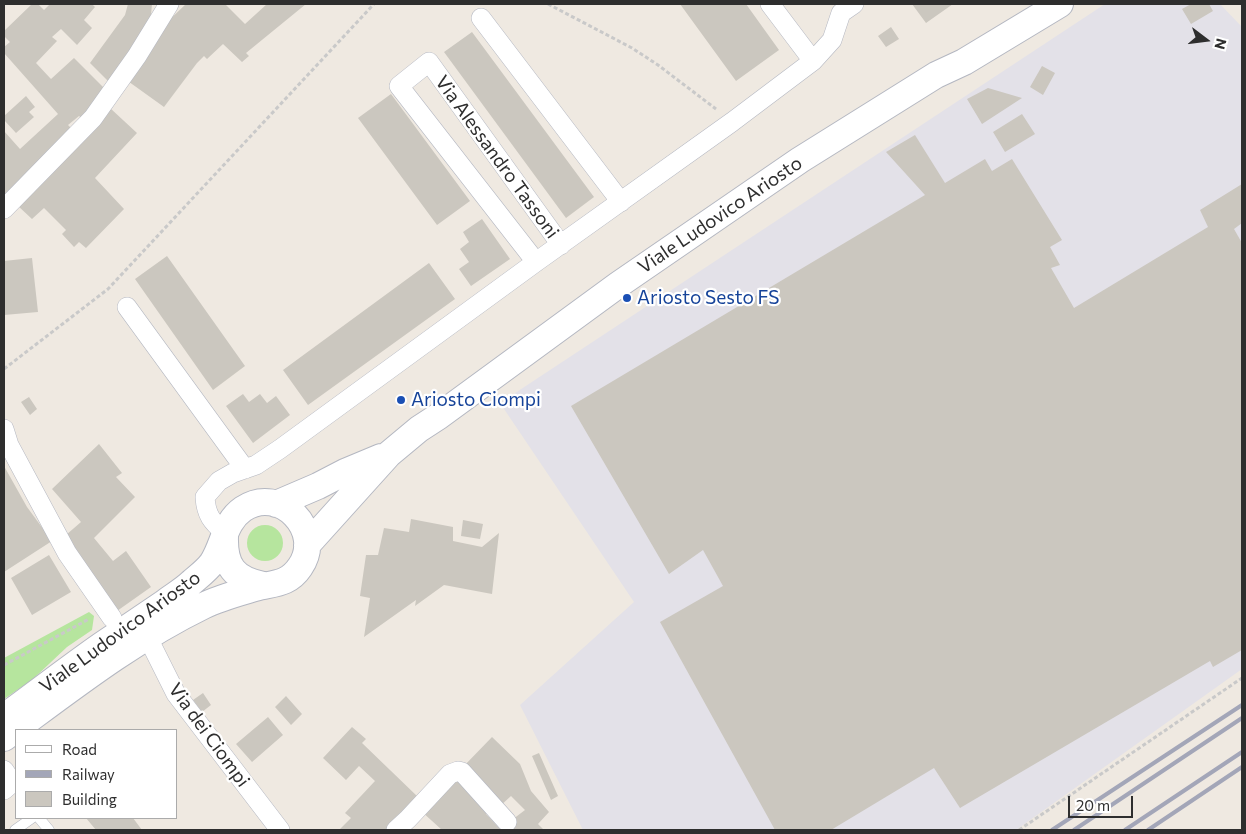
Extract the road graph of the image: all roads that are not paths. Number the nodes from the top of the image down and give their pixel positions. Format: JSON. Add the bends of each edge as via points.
{"nodes":[{"id":1,"x":169,"y":4,"type":"edge"},
{"id":2,"x":770,"y":4,"type":"edge"},
{"id":3,"x":1034,"y":4,"type":"edge"},
{"id":4,"x":1060,"y":4,"type":"edge"},
{"id":5,"x":843,"y":7,"type":"edge"},
{"id":6,"x":481,"y":18,"type":"dead end"},
{"id":7,"x":813,"y":61,"type":"junction"},
{"id":8,"x":936,"y":75,"type":"junction"},
{"id":9,"x":621,"y":202,"type":"junction"},
{"id":10,"x":4,"y":209,"type":"edge"},
{"id":11,"x":561,"y":244,"type":"junction"},
{"id":12,"x":536,"y":262,"type":"junction"},
{"id":13,"x":127,"y":307,"type":"dead end"},
{"id":14,"x":4,"y":428,"type":"edge"},
{"id":15,"x":389,"y":454,"type":"junction"},
{"id":16,"x":245,"y":469,"type":"junction"},
{"id":17,"x":276,"y":504,"type":"junction"},
{"id":18,"x":225,"y":535,"type":"junction"},
{"id":19,"x":307,"y":545,"type":"junction"},
{"id":20,"x":263,"y":586,"type":"junction"},
{"id":21,"x":127,"y":628,"type":"junction"},
{"id":22,"x":4,"y":717,"type":"edge"},
{"id":23,"x":16,"y":729,"type":"edge"},
{"id":24,"x":15,"y":730,"type":"edge"},
{"id":25,"x":4,"y":738,"type":"edge"},
{"id":26,"x":31,"y":819,"type":"edge"},
{"id":27,"x":40,"y":819,"type":"edge"},
{"id":28,"x":507,"y":822,"type":"dead end"},
{"id":29,"x":15,"y":830,"type":"edge"},
{"id":30,"x":49,"y":830,"type":"edge"},
{"id":31,"x":280,"y":830,"type":"edge"},
{"id":32,"x":396,"y":830,"type":"edge"}],
"edges":[{"from":1,"to":10,"type":"street","via":[[137,56],[92,118]]},
{"from":2,"to":7,"type":"street"},
{"from":3,"to":8,"type":"street","name":"Viale Ludovico Ariosto","via":[[962,52]]},
{"from":4,"to":8,"type":"street","name":"Viale Ludovico Ariosto","via":[[964,62]]},
{"from":5,"to":7,"type":"street","name":"Via Alessandro Tassoni","via":[[832,40]]},
{"from":6,"to":9,"type":"street"},
{"from":7,"to":9,"type":"street","name":"Via Alessandro Tassoni"},
{"from":8,"to":15,"type":"street","name":"Viale Ludovico Ariosto","via":[[800,160],[618,285]]},
{"from":9,"to":11,"type":"street","name":"Via Alessandro Tassoni"},
{"from":11,"to":12,"type":"street","name":"Via Alessandro Tassoni"},
{"from":11,"to":12,"type":"street","name":"Via Alessandro Tassoni","via":[[429,62],[399,86]]},
{"from":12,"to":16,"type":"street","name":"Via Alessandro Tassoni","via":[[280,449],[256,466]]},
{"from":13,"to":16,"type":"street"},
{"from":14,"to":21,"type":"street","name":"Via dei Ciompi","via":[[9,446],[67,553]]},
{"from":15,"to":17,"type":"street","name":"Viale Ludovico Ariosto"},
{"from":15,"to":19,"type":"street","name":"Viale Ludovico Ariosto"},
{"from":16,"to":18,"type":"street","name":"Via Alessandro Tassoni","via":[[219,481],[205,497],[206,509]]},
{"from":17,"to":18,"type":"street","name":"Viale Ludovico Ariosto","via":[[262,502],[242,509],[232,519]]},
{"from":17,"to":19,"type":"street","via":[[293,512],[301,522]]},
{"from":18,"to":20,"type":"street","via":[[224,551],[229,564],[238,575]]},
{"from":18,"to":21,"type":"street","name":"Viale Ludovico Ariosto","via":[[212,563],[191,584]]},
{"from":19,"to":20,"type":"street","name":"Viale Ludovico Ariosto","via":[[300,566],[290,577],[278,584]]},
{"from":20,"to":21,"type":"street","name":"Viale Ludovico Ariosto"},
{"from":21,"to":22,"type":"street","name":"Viale Ludovico Ariosto"},
{"from":21,"to":23,"type":"street","name":"Viale Ludovico Ariosto","via":[[118,655]]},
{"from":21,"to":31,"type":"street","name":"Via dei Ciompi"},
{"from":24,"to":25,"type":"street","name":"Viale Ludovico Ariosto"},
{"from":26,"to":29,"type":"lane"},
{"from":27,"to":30,"type":"lane"},
{"from":28,"to":32,"type":"street","via":[[458,770],[450,774]]}]}
